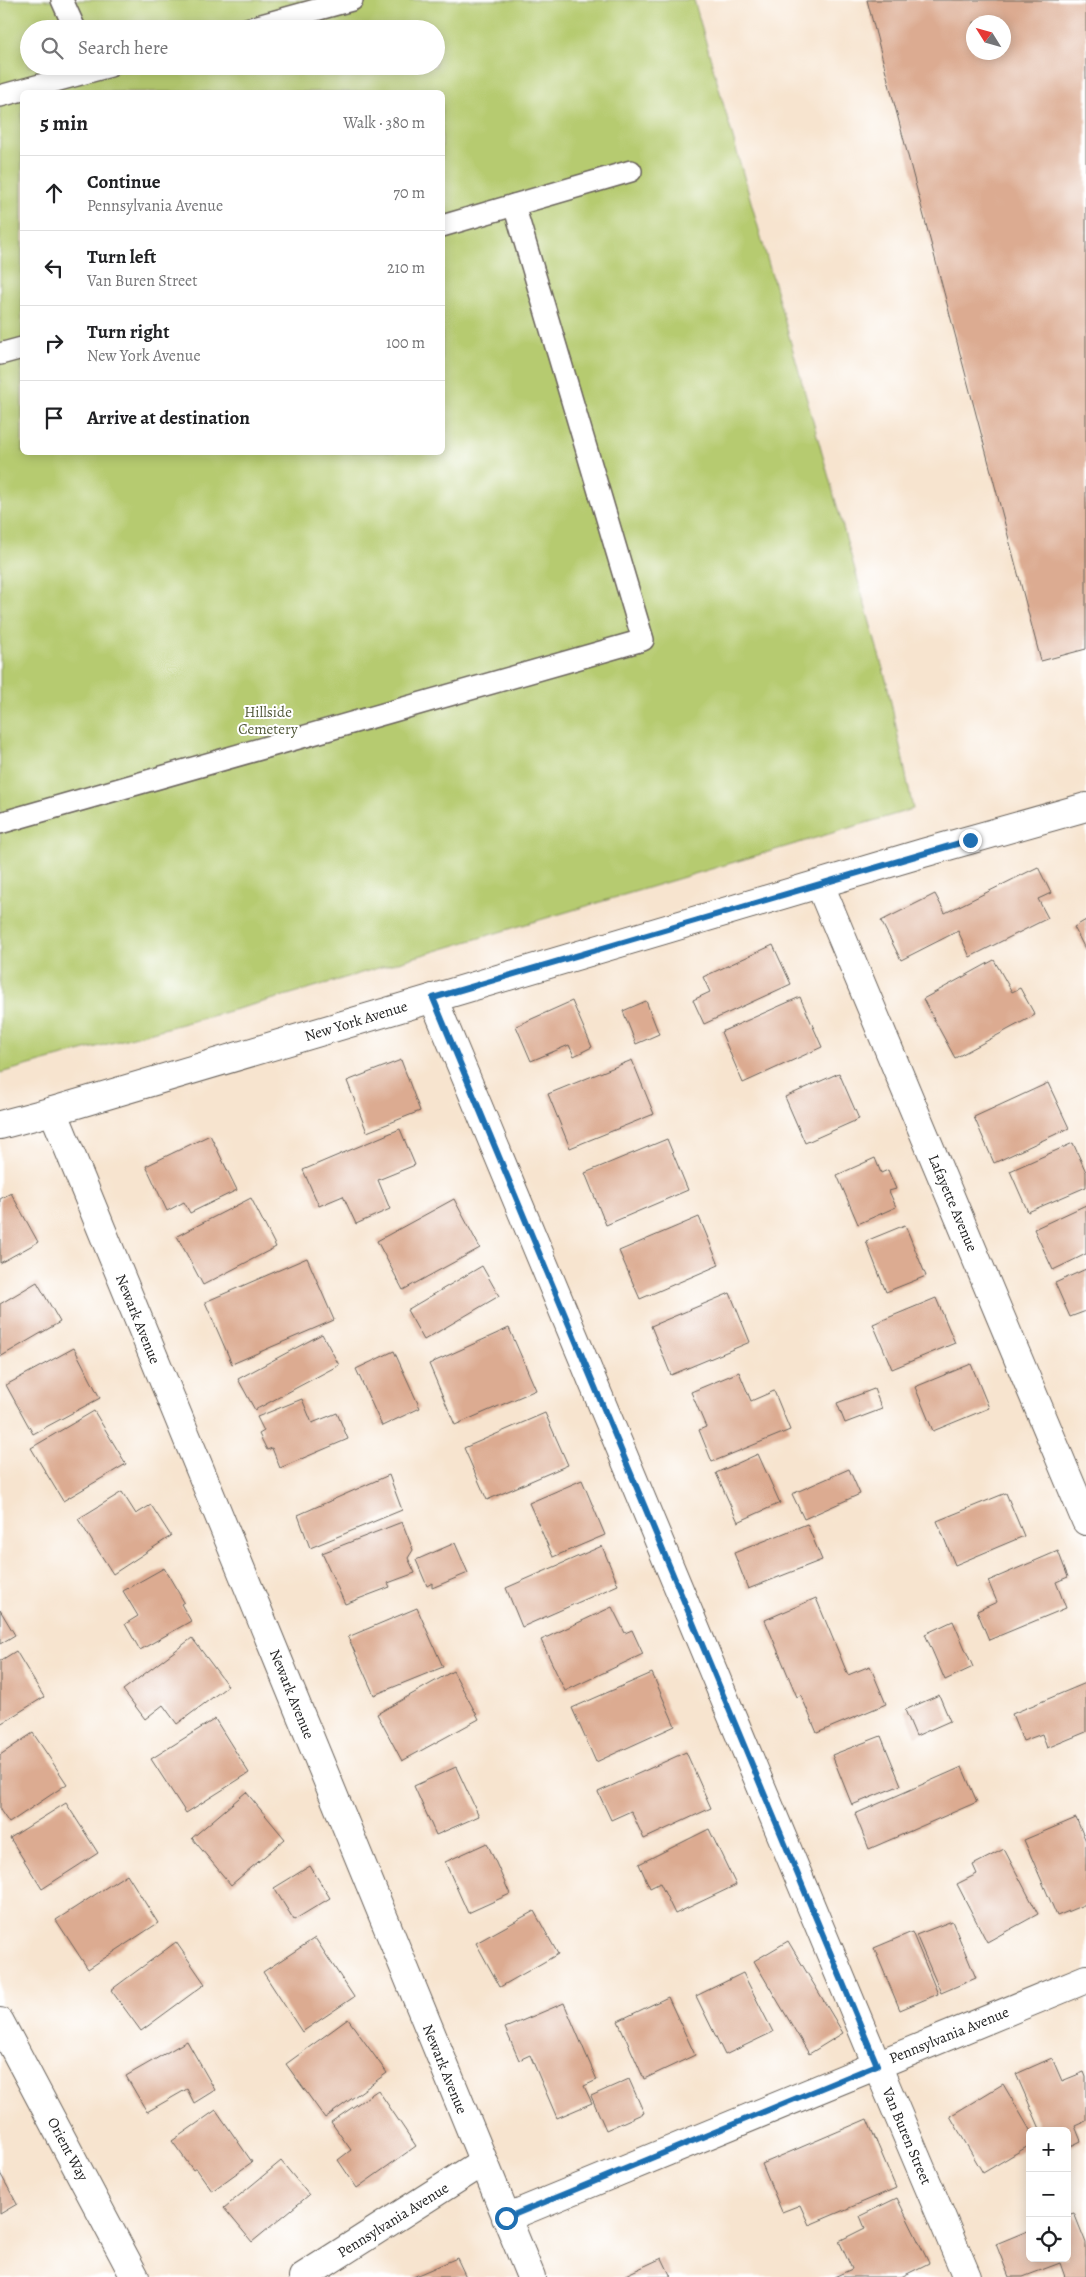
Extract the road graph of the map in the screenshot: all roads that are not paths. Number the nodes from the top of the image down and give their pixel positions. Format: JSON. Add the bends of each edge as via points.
{"nodes":[{"id":1,"x":62,"y":0,"type":"edge"},
{"id":2,"x":352,"y":0,"type":"edge"},
{"id":3,"x":71,"y":20,"type":"edge"},
{"id":4,"x":280,"y":20,"type":"edge"},
{"id":5,"x":74,"y":75,"type":"edge"},
{"id":6,"x":20,"y":90,"type":"edge"},
{"id":7,"x":21,"y":90,"type":"edge"},
{"id":8,"x":0,"y":96,"type":"edge"},
{"id":9,"x":631,"y":171,"type":"dead end"},
{"id":10,"x":514,"y":205,"type":"junction"},
{"id":11,"x":445,"y":225,"type":"edge"},
{"id":12,"x":20,"y":349,"type":"edge"},
{"id":13,"x":0,"y":354,"type":"edge"},
{"id":14,"x":1086,"y":807,"type":"edge"},
{"id":15,"x":0,"y":823,"type":"edge"},
{"id":16,"x":820,"y":885,"type":"junction"},
{"id":17,"x":433,"y":998,"type":"junction"},
{"id":18,"x":53,"y":1111,"type":"junction"},
{"id":19,"x":0,"y":1125,"type":"edge"},
{"id":20,"x":1086,"y":1521,"type":"edge"},
{"id":21,"x":1086,"y":1979,"type":"edge"},
{"id":22,"x":0,"y":2022,"type":"edge"},
{"id":23,"x":877,"y":2065,"type":"junction"},
{"id":24,"x":483,"y":2162,"type":"junction"},
{"id":25,"x":506,"y":2218,"type":"junction"},
{"id":26,"x":132,"y":2276,"type":"edge"},
{"id":27,"x":303,"y":2277,"type":"edge"},
{"id":28,"x":530,"y":2277,"type":"edge"},
{"id":29,"x":967,"y":2277,"type":"edge"}],
"edges":[{"from":1,"to":3,"type":"lane"},
{"from":2,"to":4,"type":"lane"},
{"from":5,"to":7,"type":"lane"},
{"from":6,"to":8,"type":"lane"},
{"from":9,"to":10,"type":"lane"},
{"from":10,"to":11,"type":"lane"},
{"from":10,"to":15,"type":"lane","via":[[643,640]]},
{"from":12,"to":13,"type":"lane"},
{"from":14,"to":16,"type":"street","name":"New York Avenue"},
{"from":16,"to":17,"type":"street","name":"New York Avenue"},
{"from":16,"to":20,"type":"street","name":"Lafayette Avenue"},
{"from":17,"to":18,"type":"street","name":"New York Avenue"},
{"from":17,"to":23,"type":"street","name":"Van Buren Street"},
{"from":18,"to":19,"type":"street","name":"New York Avenue"},
{"from":18,"to":24,"type":"street","name":"Newark Avenue"},
{"from":21,"to":23,"type":"street","name":"Pennsylvania Avenue"},
{"from":22,"to":26,"type":"street","name":"Orient Way"},
{"from":23,"to":25,"type":"street","name":"Pennsylvania Avenue"},
{"from":23,"to":29,"type":"street","name":"Van Buren Street"},
{"from":24,"to":25,"type":"street","name":"Newark Avenue"},
{"from":24,"to":27,"type":"street","name":"Pennsylvania Avenue"},
{"from":25,"to":28,"type":"street","name":"Newark Avenue"}]}
